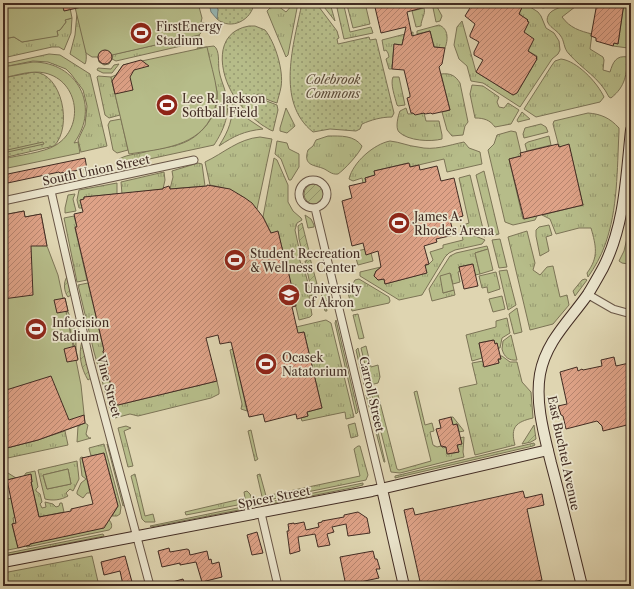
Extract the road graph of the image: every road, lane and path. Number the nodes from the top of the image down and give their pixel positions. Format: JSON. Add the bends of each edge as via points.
{"nodes":[{"id":1,"x":631,"y":130,"type":"edge"},
{"id":2,"x":194,"y":160,"type":"dead end"},
{"id":3,"x":51,"y":191,"type":"junction"},
{"id":4,"x":3,"y":201,"type":"edge"},
{"id":5,"x":315,"y":208,"type":"dead end"},
{"id":6,"x":588,"y":294,"type":"junction"},
{"id":7,"x":631,"y":314,"type":"edge"},
{"id":8,"x":548,"y":450,"type":"junction"},
{"id":9,"x":382,"y":489,"type":"junction"},
{"id":10,"x":261,"y":513,"type":"junction"},
{"id":11,"x":138,"y":536,"type":"junction"},
{"id":12,"x":3,"y":562,"type":"edge"},
{"id":13,"x":150,"y":586,"type":"edge"},
{"id":14,"x":278,"y":586,"type":"edge"},
{"id":15,"x":404,"y":586,"type":"edge"},
{"id":16,"x":582,"y":586,"type":"edge"}],
"edges":[{"from":1,"to":6,"type":"street","name":"East Buchtel Avenue","via":[[620,224],[606,262]]},
{"from":2,"to":3,"type":"street","name":"South Union Street"},
{"from":3,"to":4,"type":"street","name":"South Union Street"},
{"from":3,"to":11,"type":"street","name":"Vine Street","via":[[90,362]]},
{"from":5,"to":9,"type":"street","name":"Carroll Street"},
{"from":6,"to":7,"type":"street","via":[[613,309]]},
{"from":6,"to":8,"type":"street","name":"East Buchtel Avenue","via":[[550,345],[540,373],[539,399]]},
{"from":8,"to":9,"type":"street","name":"Spicer Street"},
{"from":8,"to":16,"type":"street","name":"East Buchtel Avenue"},
{"from":9,"to":10,"type":"street","name":"Spicer Street"},
{"from":9,"to":15,"type":"street","name":"Carroll Street"},
{"from":10,"to":11,"type":"street","name":"Spicer Street"},
{"from":10,"to":14,"type":"street"},
{"from":11,"to":12,"type":"street","name":"Spicer Street"},
{"from":11,"to":13,"type":"street","name":"Vine Street"}]}
